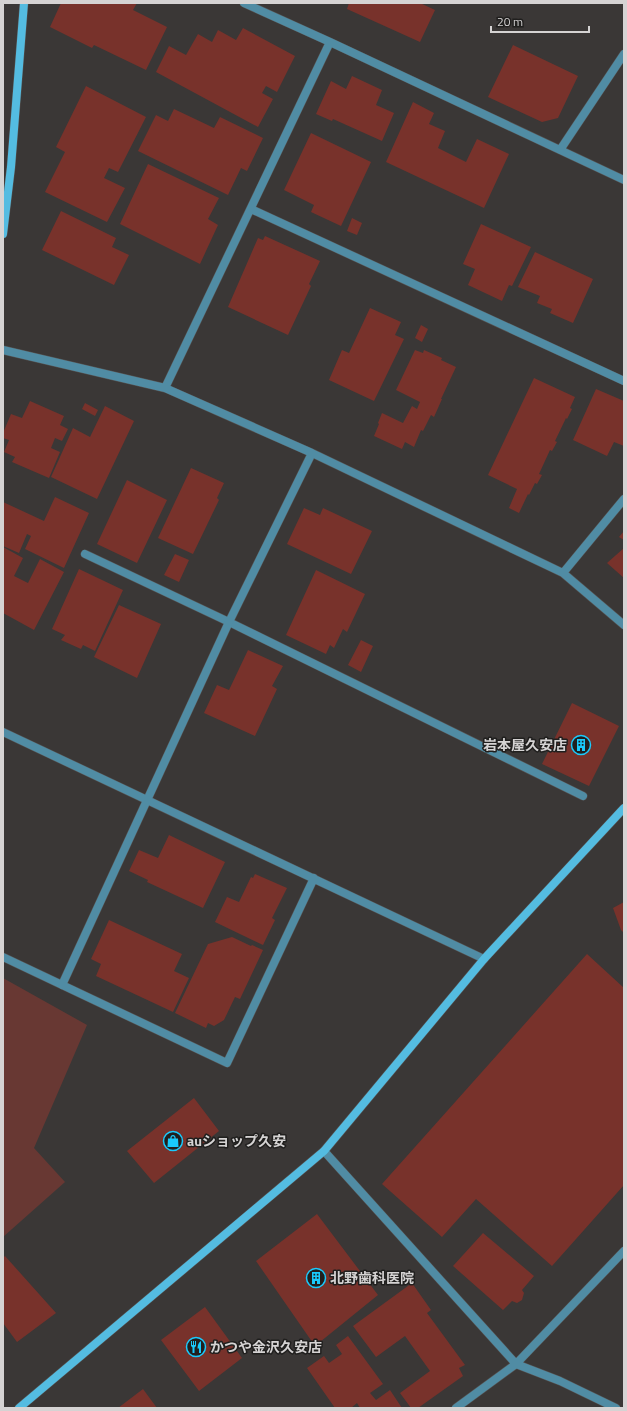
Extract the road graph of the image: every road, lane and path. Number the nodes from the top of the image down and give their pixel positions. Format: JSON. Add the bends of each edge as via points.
{"nodes":[{"id":1,"x":24,"y":3,"type":"edge"},
{"id":2,"x":244,"y":3,"type":"edge"},
{"id":3,"x":330,"y":42,"type":"junction"},
{"id":4,"x":624,"y":54,"type":"edge"},
{"id":5,"x":560,"y":150,"type":"junction"},
{"id":6,"x":624,"y":180,"type":"edge"},
{"id":7,"x":251,"y":209,"type":"junction"},
{"id":8,"x":3,"y":234,"type":"edge"},
{"id":9,"x":3,"y":350,"type":"edge"},
{"id":10,"x":624,"y":381,"type":"edge"},
{"id":11,"x":165,"y":388,"type":"junction"},
{"id":12,"x":312,"y":453,"type":"junction"},
{"id":13,"x":624,"y":499,"type":"edge"},
{"id":14,"x":85,"y":554,"type":"dead end"},
{"id":15,"x":563,"y":573,"type":"junction"},
{"id":16,"x":229,"y":622,"type":"junction"},
{"id":17,"x":624,"y":626,"type":"edge"},
{"id":18,"x":3,"y":732,"type":"edge"},
{"id":19,"x":582,"y":796,"type":"dead end"},
{"id":20,"x":147,"y":800,"type":"junction"},
{"id":21,"x":624,"y":808,"type":"edge"},
{"id":22,"x":314,"y":878,"type":"junction"},
{"id":23,"x":3,"y":957,"type":"edge"},
{"id":24,"x":484,"y":959,"type":"junction"},
{"id":25,"x":62,"y":985,"type":"junction"},
{"id":26,"x":324,"y":1151,"type":"junction"},
{"id":27,"x":624,"y":1251,"type":"edge"},
{"id":28,"x":516,"y":1364,"type":"junction"},
{"id":29,"x":19,"y":1408,"type":"edge"},
{"id":30,"x":456,"y":1408,"type":"edge"},
{"id":31,"x":616,"y":1408,"type":"edge"}],
"edges":[{"from":1,"to":8,"type":"street"},
{"from":2,"to":3,"type":"street"},
{"from":3,"to":5,"type":"street"},
{"from":3,"to":7,"type":"street"},
{"from":4,"to":5,"type":"street"},
{"from":5,"to":6,"type":"street"},
{"from":7,"to":10,"type":"street"},
{"from":7,"to":11,"type":"street"},
{"from":9,"to":11,"type":"street"},
{"from":11,"to":12,"type":"street"},
{"from":12,"to":15,"type":"street"},
{"from":12,"to":16,"type":"street"},
{"from":13,"to":15,"type":"street"},
{"from":14,"to":16,"type":"street"},
{"from":15,"to":17,"type":"street"},
{"from":16,"to":19,"type":"street"},
{"from":16,"to":20,"type":"street"},
{"from":18,"to":20,"type":"street"},
{"from":20,"to":22,"type":"street"},
{"from":20,"to":25,"type":"street"},
{"from":21,"to":24,"type":"street"},
{"from":22,"to":24,"type":"street"},
{"from":22,"to":25,"type":"street","via":[[227,1063]]},
{"from":23,"to":25,"type":"street"},
{"from":24,"to":26,"type":"street"},
{"from":26,"to":28,"type":"street"},
{"from":26,"to":29,"type":"street"},
{"from":27,"to":28,"type":"street"},
{"from":28,"to":30,"type":"street"},
{"from":28,"to":31,"type":"street","via":[[560,1381]]}]}
